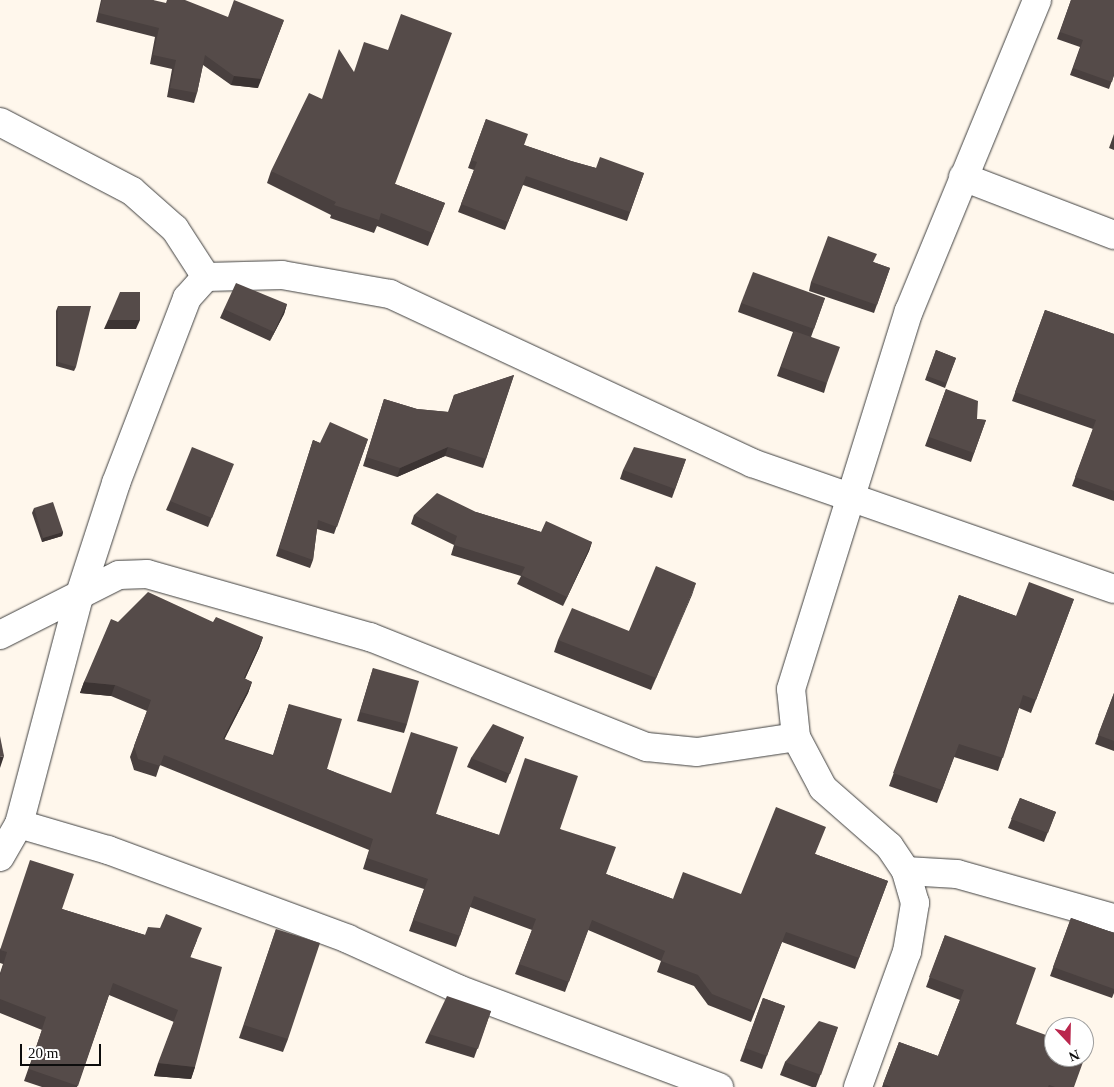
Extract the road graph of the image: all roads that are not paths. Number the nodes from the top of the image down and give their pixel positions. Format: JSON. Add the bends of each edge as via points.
{"nodes":[{"id":1,"x":1037,"y":0,"type":"edge"},
{"id":2,"x":0,"y":122,"type":"edge"},
{"id":3,"x":963,"y":177,"type":"junction"},
{"id":4,"x":1114,"y":235,"type":"edge"},
{"id":5,"x":206,"y":277,"type":"junction"},
{"id":6,"x":851,"y":499,"type":"junction"},
{"id":7,"x":1114,"y":589,"type":"edge"},
{"id":8,"x":79,"y":597,"type":"junction"},
{"id":9,"x":0,"y":635,"type":"edge"},
{"id":10,"x":796,"y":737,"type":"junction"},
{"id":11,"x":20,"y":824,"type":"junction"},
{"id":12,"x":0,"y":857,"type":"edge"},
{"id":13,"x":906,"y":871,"type":"junction"},
{"id":14,"x":1114,"y":918,"type":"edge"},
{"id":15,"x":719,"y":1087,"type":"edge"},
{"id":16,"x":858,"y":1087,"type":"edge"}],
"edges":[{"from":1,"to":3,"type":"street"},
{"from":2,"to":5,"type":"street","via":[[132,191],[176,229]]},
{"from":3,"to":4,"type":"street"},
{"from":3,"to":6,"type":"street","via":[[909,311]]},
{"from":5,"to":6,"type":"street","via":[[282,274],[390,294],[752,463]]},
{"from":5,"to":8,"type":"street","via":[[187,298],[174,327]]},
{"from":6,"to":7,"type":"street"},
{"from":6,"to":10,"type":"street","via":[[791,689]]},
{"from":8,"to":9,"type":"street"},
{"from":8,"to":10,"type":"street","via":[[119,576],[157,576],[370,636],[647,747],[697,752]]},
{"from":8,"to":11,"type":"street"},
{"from":10,"to":13,"type":"street","via":[[823,788],[889,846]]},
{"from":11,"to":12,"type":"street"},
{"from":11,"to":15,"type":"street","via":[[108,850],[348,939],[458,989]]},
{"from":13,"to":14,"type":"street","via":[[957,874]]},
{"from":13,"to":16,"type":"street","via":[[914,903],[907,952]]}]}
